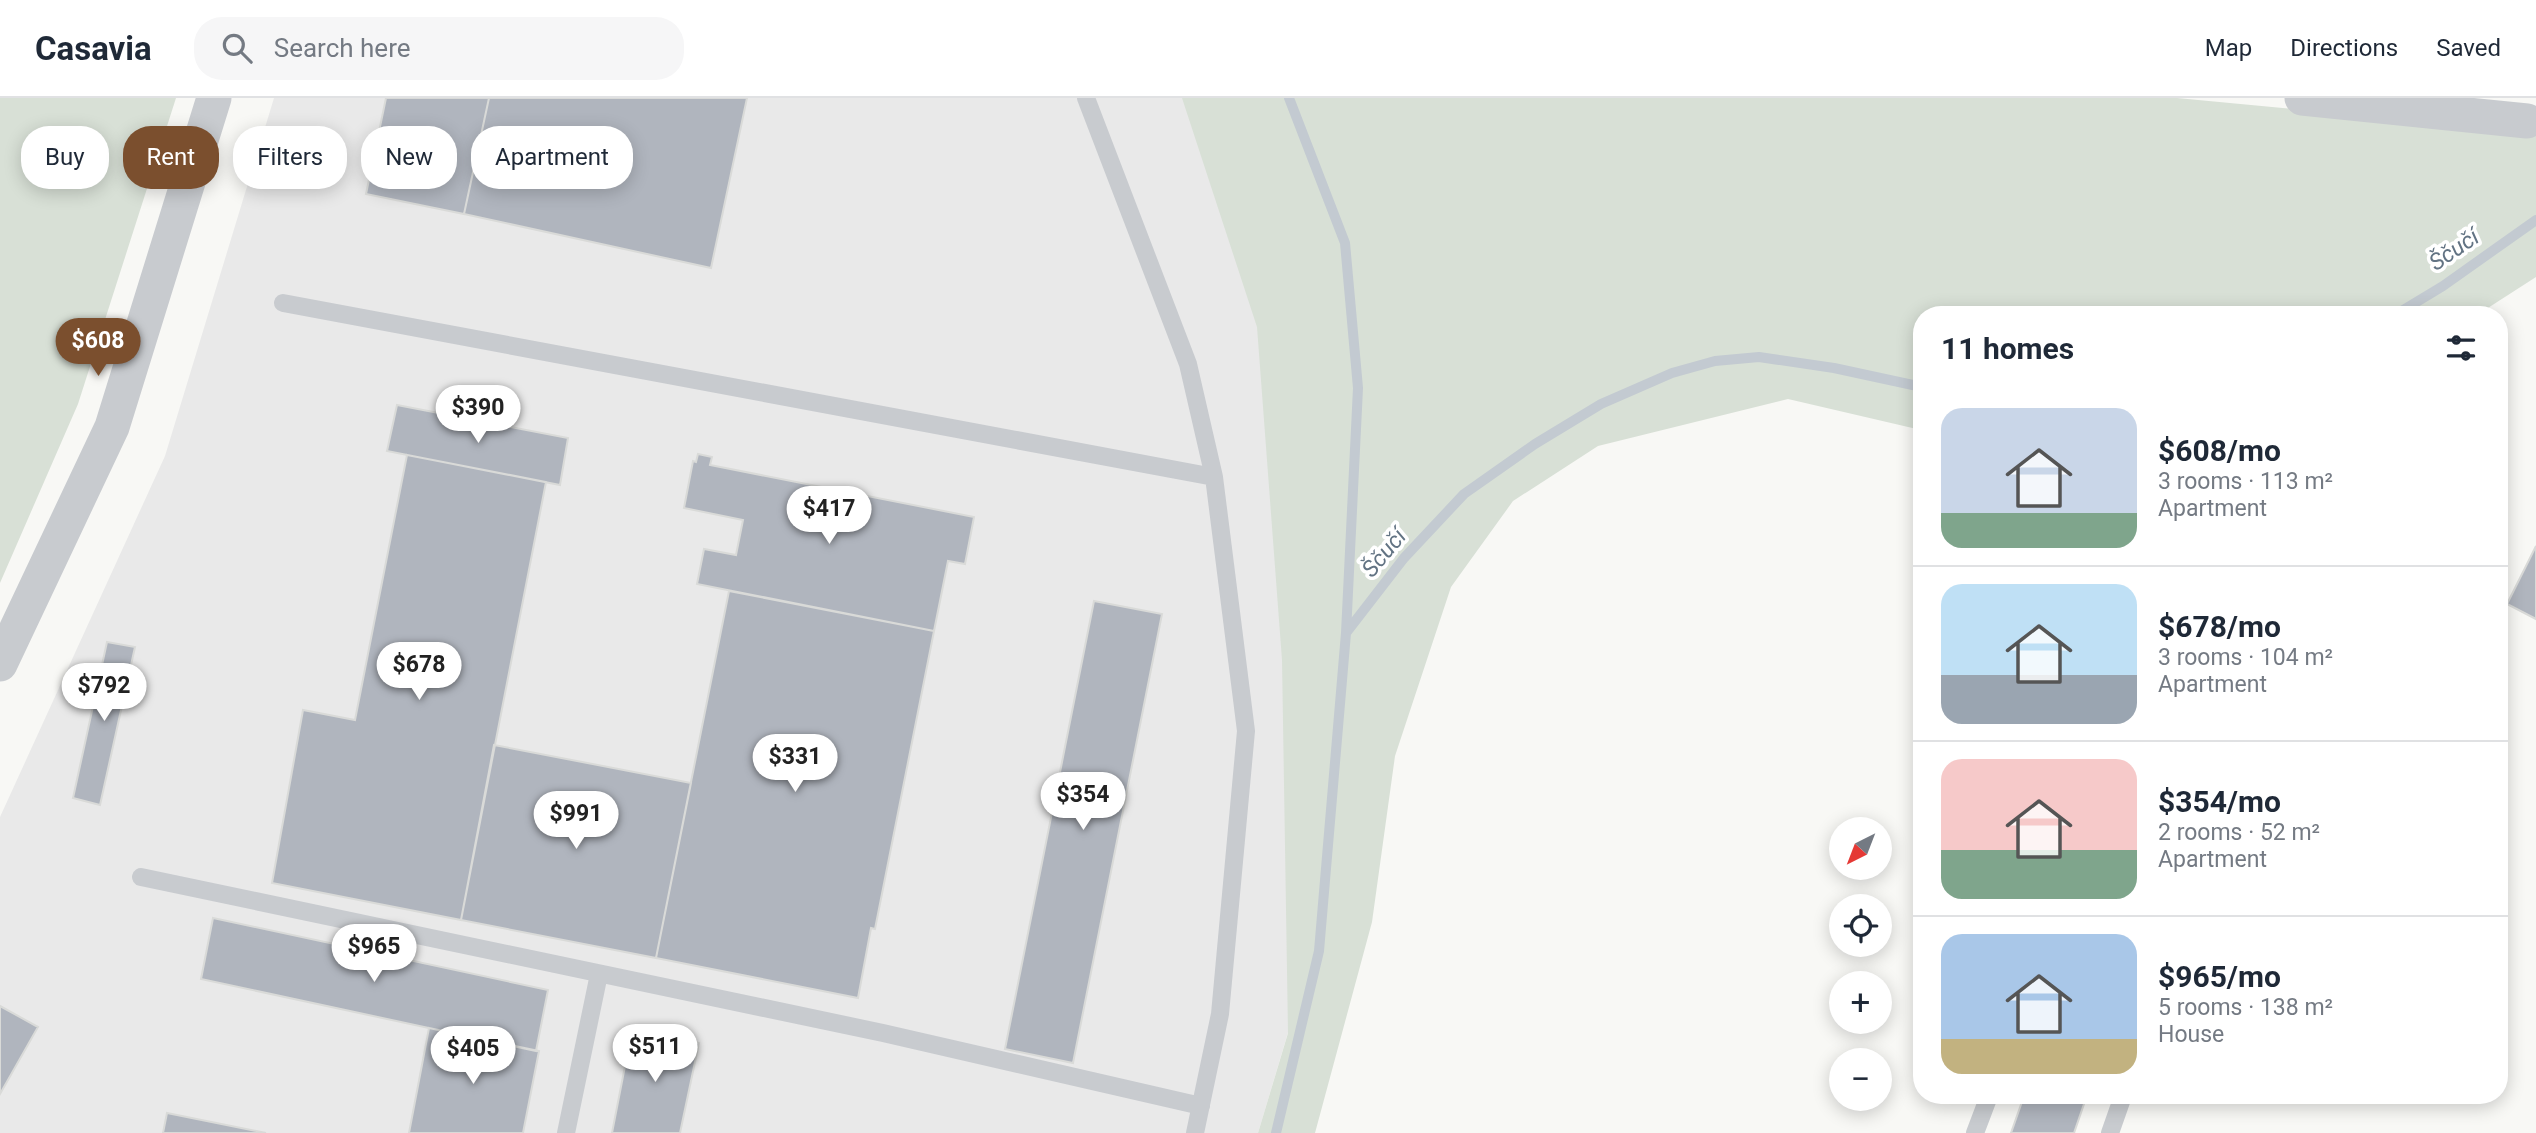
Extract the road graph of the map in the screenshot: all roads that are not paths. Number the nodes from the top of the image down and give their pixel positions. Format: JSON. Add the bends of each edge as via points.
{"nodes":[{"id":1,"x":214,"y":98,"type":"edge"},
{"id":2,"x":1086,"y":98,"type":"edge"},
{"id":3,"x":2302,"y":98,"type":"edge"},
{"id":4,"x":2527,"y":121,"type":"dead end"},
{"id":5,"x":283,"y":303,"type":"dead end"},
{"id":6,"x":1214,"y":477,"type":"junction"},
{"id":7,"x":0,"y":664,"type":"edge"},
{"id":8,"x":141,"y":877,"type":"dead end"},
{"id":9,"x":599,"y":974,"type":"junction"},
{"id":10,"x":1986,"y":1104,"type":"edge"},
{"id":11,"x":2120,"y":1104,"type":"edge"},
{"id":12,"x":1201,"y":1106,"type":"junction"},
{"id":13,"x":566,"y":1133,"type":"edge"},
{"id":14,"x":1195,"y":1133,"type":"edge"},
{"id":15,"x":1975,"y":1133,"type":"edge"},
{"id":16,"x":2110,"y":1133,"type":"edge"}],
"edges":[{"from":1,"to":7,"type":"street","via":[[112,427]]},
{"from":2,"to":6,"type":"lane","via":[[1188,365]]},
{"from":3,"to":4,"type":"street"},
{"from":5,"to":6,"type":"lane"},
{"from":6,"to":12,"type":"lane","via":[[1246,731],[1220,1014]]},
{"from":8,"to":9,"type":"lane"},
{"from":9,"to":12,"type":"lane"},
{"from":9,"to":13,"type":"lane"},
{"from":10,"to":15,"type":"lane"},
{"from":11,"to":16,"type":"lane"},
{"from":12,"to":14,"type":"lane"}]}
